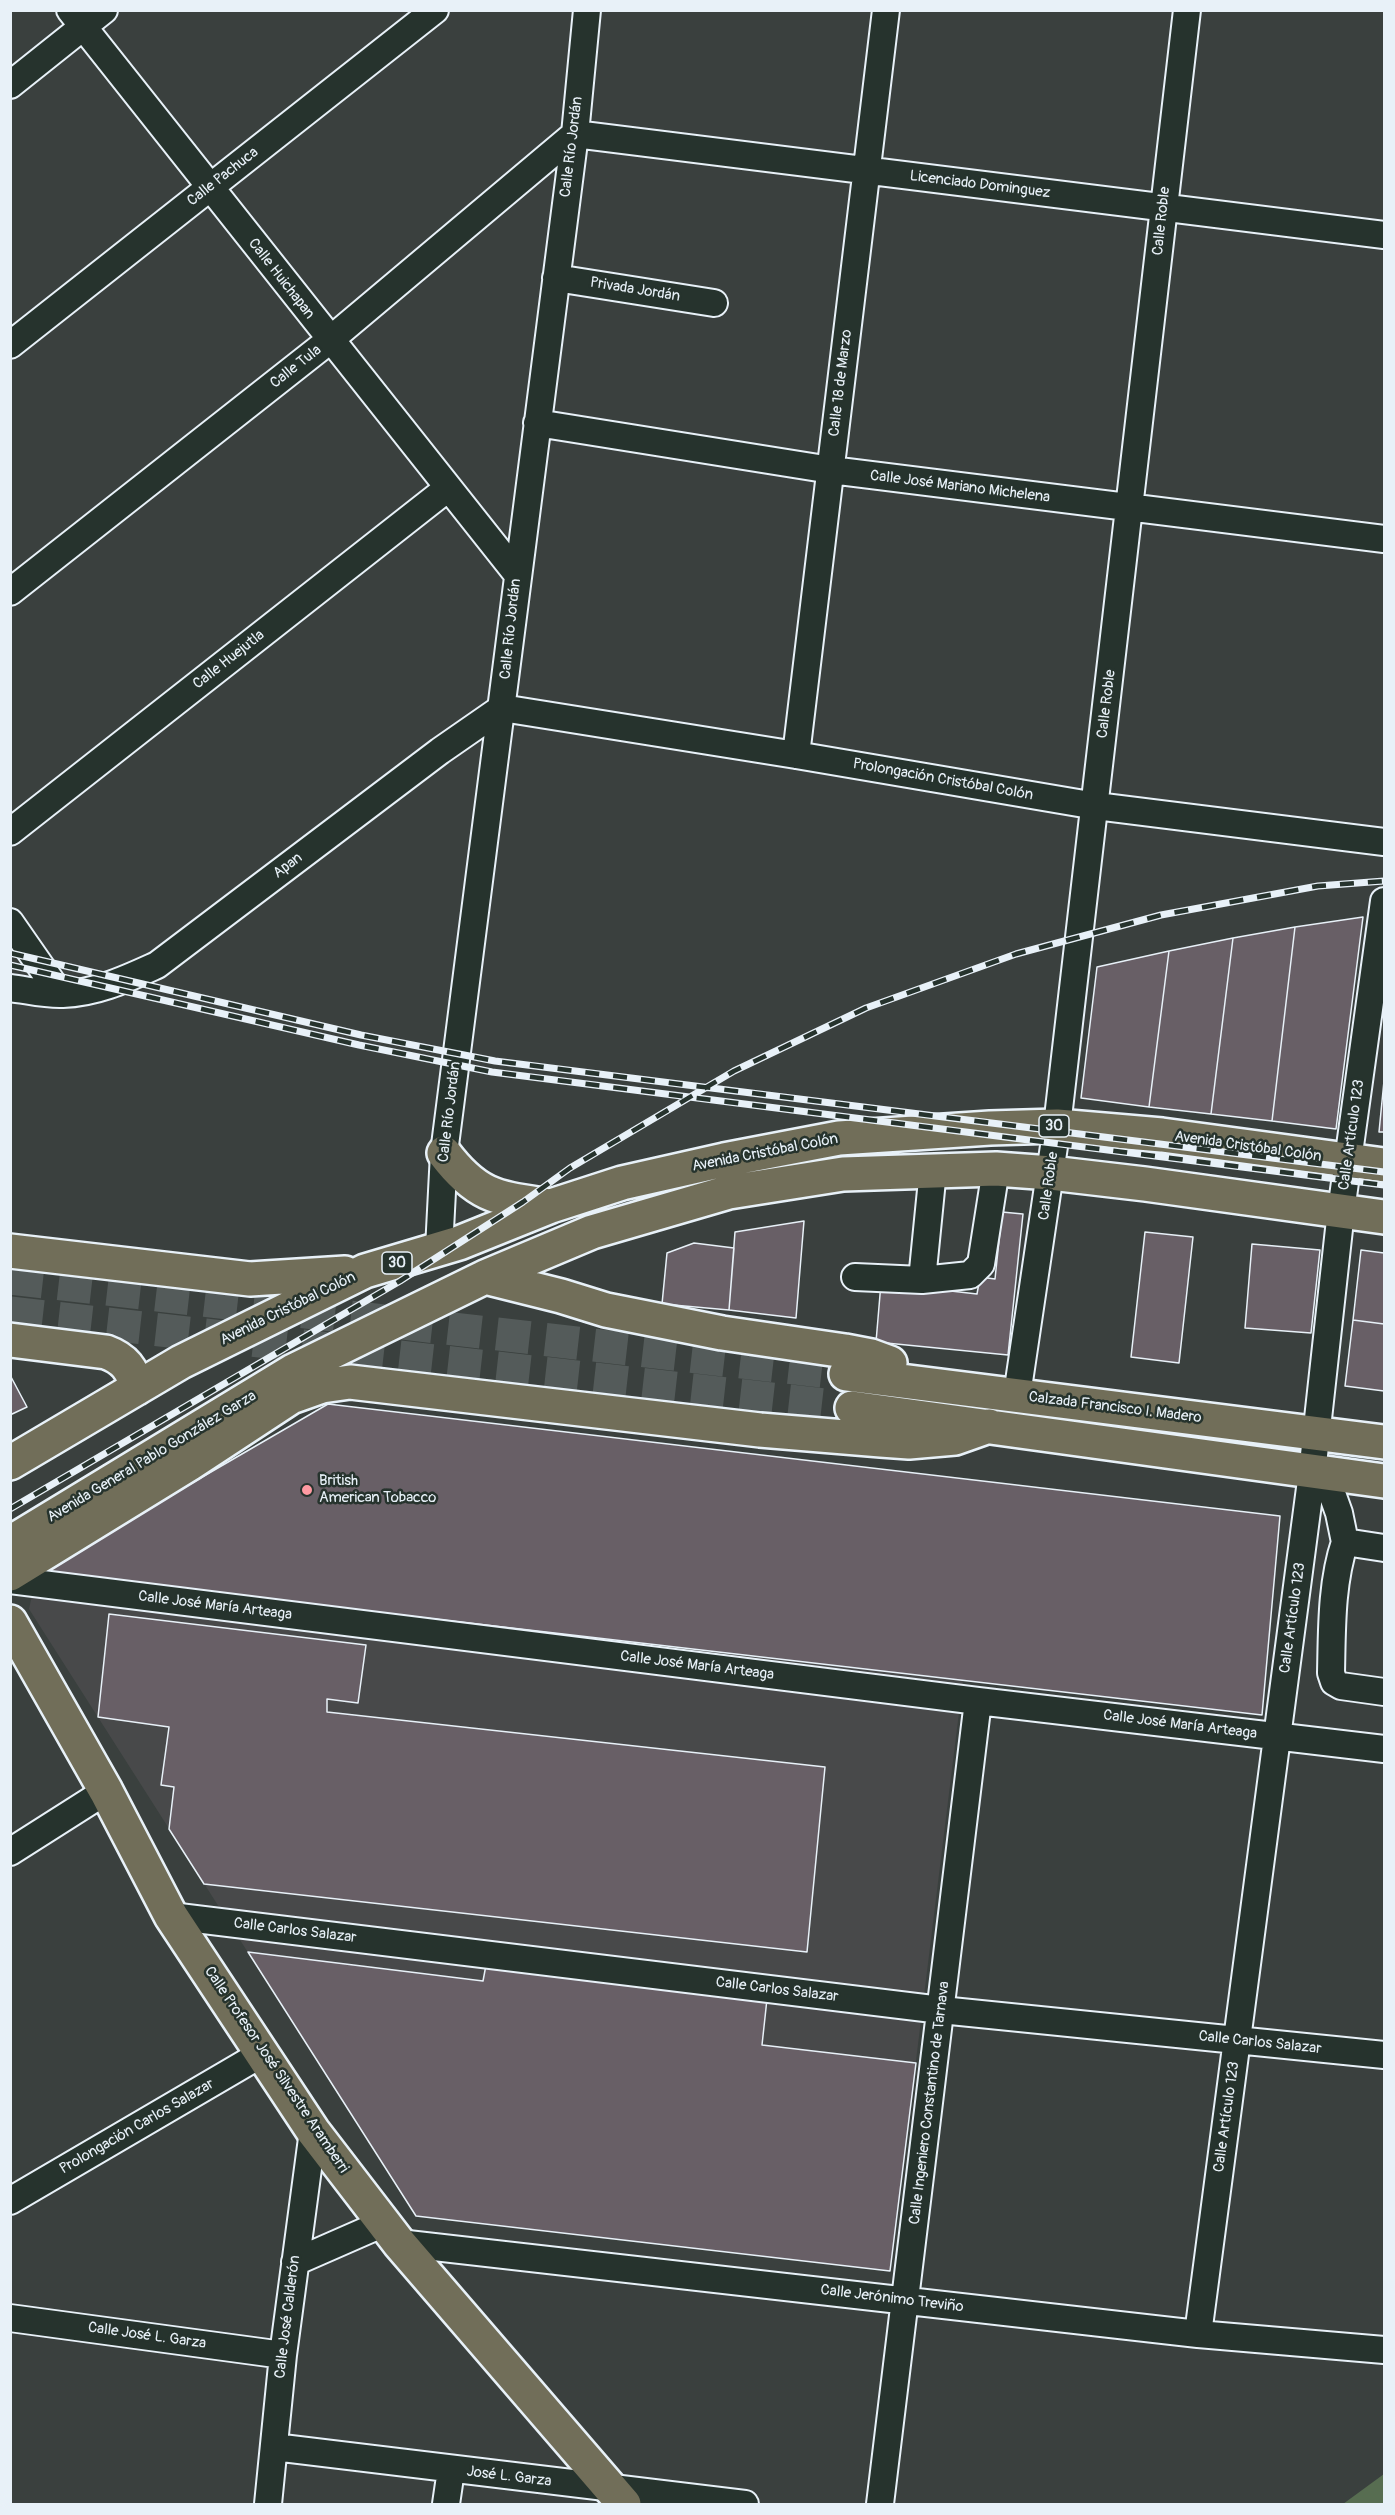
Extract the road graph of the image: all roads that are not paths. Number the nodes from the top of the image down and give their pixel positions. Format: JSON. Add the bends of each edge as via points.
{"nodes":[{"id":1,"x":104,"y":10,"type":"edge"},
{"id":2,"x":435,"y":10,"type":"edge"},
{"id":3,"x":587,"y":10,"type":"edge"},
{"id":4,"x":886,"y":10,"type":"edge"},
{"id":5,"x":1186,"y":10,"type":"edge"},
{"id":6,"x":76,"y":19,"type":"edge"},
{"id":7,"x":10,"y":85,"type":"edge"},
{"id":8,"x":575,"y":134,"type":"junction"},
{"id":9,"x":867,"y":170,"type":"junction"},
{"id":10,"x":209,"y":188,"type":"junction"},
{"id":11,"x":1163,"y":208,"type":"junction"},
{"id":12,"x":1384,"y":235,"type":"edge"},
{"id":13,"x":556,"y":278,"type":"junction"},
{"id":14,"x":714,"y":303,"type":"dead end"},
{"id":15,"x":330,"y":340,"type":"junction"},
{"id":16,"x":10,"y":345,"type":"edge"},
{"id":17,"x":537,"y":423,"type":"junction"},
{"id":18,"x":831,"y":470,"type":"junction"},
{"id":19,"x":448,"y":488,"type":"junction"},
{"id":20,"x":1130,"y":509,"type":"junction"},
{"id":21,"x":1384,"y":539,"type":"edge"},
{"id":22,"x":517,"y":574,"type":"junction"},
{"id":23,"x":10,"y":592,"type":"edge"},
{"id":24,"x":502,"y":708,"type":"junction"},
{"id":25,"x":796,"y":755,"type":"junction"},
{"id":26,"x":1096,"y":806,"type":"junction"},
{"id":27,"x":10,"y":832,"type":"edge"},
{"id":28,"x":1384,"y":842,"type":"edge"},
{"id":29,"x":1384,"y":901,"type":"edge"},
{"id":30,"x":10,"y":922,"type":"edge"},
{"id":31,"x":10,"y":988,"type":"edge"},
{"id":32,"x":60,"y":994,"type":"junction"},
{"id":33,"x":1057,"y":1126,"type":"junction"},
{"id":34,"x":444,"y":1153,"type":"junction"},
{"id":35,"x":724,"y":1160,"type":"junction"},
{"id":36,"x":1348,"y":1160,"type":"junction"},
{"id":37,"x":1384,"y":1164,"type":"edge"},
{"id":38,"x":996,"y":1169,"type":"junction"},
{"id":39,"x":933,"y":1170,"type":"junction"},
{"id":40,"x":1051,"y":1173,"type":"junction"},
{"id":41,"x":729,"y":1192,"type":"junction"},
{"id":42,"x":551,"y":1206,"type":"junction"},
{"id":43,"x":1341,"y":1211,"type":"junction"},
{"id":44,"x":1384,"y":1216,"type":"edge"},
{"id":45,"x":439,"y":1249,"type":"junction"},
{"id":46,"x":10,"y":1251,"type":"edge"},
{"id":47,"x":364,"y":1271,"type":"junction"},
{"id":48,"x":485,"y":1276,"type":"junction"},
{"id":49,"x":855,"y":1277,"type":"dead end"},
{"id":50,"x":922,"y":1280,"type":"junction"},
{"id":51,"x":10,"y":1340,"type":"edge"},
{"id":52,"x":293,"y":1371,"type":"joint"},
{"id":53,"x":846,"y":1374,"type":"tunnel mouth"},
{"id":54,"x":925,"y":1384,"type":"junction"},
{"id":55,"x":136,"y":1388,"type":"junction"},
{"id":56,"x":1017,"y":1395,"type":"junction"},
{"id":57,"x":852,"y":1408,"type":"tunnel mouth"},
{"id":58,"x":988,"y":1426,"type":"junction"},
{"id":59,"x":1317,"y":1433,"type":"junction"},
{"id":60,"x":1384,"y":1442,"type":"edge"},
{"id":61,"x":12,"y":1459,"type":"edge"},
{"id":62,"x":1319,"y":1473,"type":"junction"},
{"id":63,"x":1384,"y":1481,"type":"edge"},
{"id":64,"x":1345,"y":1542,"type":"junction"},
{"id":65,"x":10,"y":1543,"type":"edge"},
{"id":66,"x":1384,"y":1548,"type":"edge"},
{"id":67,"x":10,"y":1574,"type":"edge"},
{"id":68,"x":10,"y":1580,"type":"edge"},
{"id":69,"x":10,"y":1622,"type":"edge"},
{"id":70,"x":1384,"y":1692,"type":"edge"},
{"id":71,"x":978,"y":1701,"type":"junction"},
{"id":72,"x":1277,"y":1736,"type":"junction"},
{"id":73,"x":1384,"y":1749,"type":"edge"},
{"id":74,"x":106,"y":1791,"type":"junction"},
{"id":75,"x":10,"y":1852,"type":"edge"},
{"id":76,"x":171,"y":1916,"type":"junction"},
{"id":77,"x":941,"y":2010,"type":"junction"},
{"id":78,"x":1237,"y":2040,"type":"junction"},
{"id":79,"x":263,"y":2053,"type":"junction"},
{"id":80,"x":1384,"y":2055,"type":"edge"},
{"id":81,"x":313,"y":2131,"type":"junction"},
{"id":82,"x":10,"y":2201,"type":"edge"},
{"id":83,"x":392,"y":2233,"type":"junction"},
{"id":84,"x":295,"y":2262,"type":"junction"},
{"id":85,"x":906,"y":2301,"type":"junction"},
{"id":86,"x":10,"y":2318,"type":"edge"},
{"id":87,"x":1198,"y":2334,"type":"junction"},
{"id":88,"x":1384,"y":2350,"type":"edge"},
{"id":89,"x":283,"y":2355,"type":"junction"},
{"id":90,"x":274,"y":2447,"type":"junction"},
{"id":91,"x":450,"y":2470,"type":"junction"},
{"id":92,"x":617,"y":2497,"type":"edge"},
{"id":93,"x":268,"y":2505,"type":"edge"},
{"id":94,"x":446,"y":2505,"type":"edge"},
{"id":95,"x":745,"y":2505,"type":"edge"},
{"id":96,"x":880,"y":2505,"type":"edge"}],
"edges":[{"from":1,"to":6,"type":"street"},
{"from":2,"to":10,"type":"street","name":"Calle Pachuca"},
{"from":3,"to":8,"type":"street","name":"Calle Río Jordán"},
{"from":4,"to":9,"type":"street","name":"Calle 18 de Marzo"},
{"from":5,"to":11,"type":"street","name":"Calle Roble"},
{"from":6,"to":7,"type":"street"},
{"from":6,"to":10,"type":"street","name":"Calle Huichapan"},
{"from":8,"to":9,"type":"street","name":"Licenciado Dominguez"},
{"from":8,"to":13,"type":"street","name":"Calle Río Jordán"},
{"from":8,"to":15,"type":"street","name":"Calle Tula"},
{"from":9,"to":11,"type":"street","name":"Licenciado Dominguez"},
{"from":9,"to":18,"type":"street","name":"Calle 18 de Marzo"},
{"from":10,"to":15,"type":"street","name":"Calle Huichapan"},
{"from":10,"to":16,"type":"street","name":"Calle Pachuca"},
{"from":11,"to":12,"type":"street","name":"Licenciado Dominguez"},
{"from":11,"to":20,"type":"street","name":"Calle Roble"},
{"from":13,"to":14,"type":"street","name":"Privada Jordán"},
{"from":13,"to":17,"type":"street","name":"Calle Río Jordán"},
{"from":15,"to":19,"type":"street","name":"Calle Huichapan"},
{"from":15,"to":23,"type":"street","name":"Calle Tula"},
{"from":17,"to":18,"type":"street","name":"Calle José Mariano Michelena"},
{"from":17,"to":22,"type":"street","name":"Calle Río Jordán"},
{"from":18,"to":20,"type":"street","name":"Calle José Mariano Michelena"},
{"from":18,"to":25,"type":"street","name":"Calle 18 de Marzo"},
{"from":19,"to":22,"type":"street","name":"Calle Huichapan"},
{"from":19,"to":27,"type":"street","name":"Calle Huejutla"},
{"from":20,"to":21,"type":"street","name":"Calle José Mariano Michelena"},
{"from":20,"to":26,"type":"street","name":"Calle Roble"},
{"from":22,"to":24,"type":"street","name":"Calle Río Jordán"},
{"from":24,"to":25,"type":"street","name":"Prolongación Cristóbal Colón"},
{"from":24,"to":32,"type":"street","name":"Apan","via":[[157,964],[106,987]]},
{"from":24,"to":34,"type":"street","name":"Calle Río Jordán"},
{"from":25,"to":26,"type":"street","name":"Prolongación Cristóbal Colón"},
{"from":26,"to":28,"type":"street","name":"Prolongación Cristóbal Colón"},
{"from":26,"to":33,"type":"street","name":"Calle Roble"},
{"from":29,"to":36,"type":"street","name":"Calle Artículo 123"},
{"from":30,"to":32,"type":"street"},
{"from":31,"to":32,"type":"street","name":"Apan"},
{"from":33,"to":35,"type":"main road","name":"Avenida Cristóbal Colón","number":"30","via":[[839,1138]]},
{"from":33,"to":36,"type":"main road","name":"Avenida Cristóbal Colón","number":"30","via":[[1162,1135]]},
{"from":33,"to":40,"type":"street","name":"Calle Roble"},
{"from":34,"to":42,"type":"main road","via":[[474,1186],[500,1197]]},
{"from":34,"to":45,"type":"street","name":"Calle Río Jordán"},
{"from":35,"to":41,"type":"main road"},
{"from":35,"to":42,"type":"main road","name":"Avenida Cristóbal Colón","number":"30","via":[[622,1183]]},
{"from":36,"to":37,"type":"main road","name":"Avenida Cristóbal Colón","number":"30"},
{"from":36,"to":43,"type":"street","name":"Calle Artículo 123"},
{"from":38,"to":39,"type":"main road","name":"Avenida Cristóbal Colón"},
{"from":38,"to":40,"type":"main road","name":"Avenida Cristóbal Colón"},
{"from":38,"to":50,"type":"street","via":[[981,1264],[970,1275]]},
{"from":39,"to":41,"type":"main road","name":"Avenida Cristóbal Colón","via":[[843,1174]]},
{"from":39,"to":50,"type":"street"},
{"from":40,"to":43,"type":"main road","name":"Avenida Cristóbal Colón"},
{"from":40,"to":56,"type":"street","name":"Calle Roble"},
{"from":41,"to":48,"type":"main road","name":"Avenida Cristóbal Colón","via":[[592,1232]]},
{"from":42,"to":45,"type":"main road","name":"Avenida Cristóbal Colón","number":"30"},
{"from":43,"to":44,"type":"main road","name":"Avenida Cristóbal Colón"},
{"from":43,"to":59,"type":"street","name":"Calle Artículo 123"},
{"from":45,"to":47,"type":"main road","name":"Avenida Cristóbal Colón","number":"30"},
{"from":46,"to":47,"type":"main road","via":[[250,1279]]},
{"from":47,"to":55,"type":"main road","name":"Avenida Cristóbal Colón","number":"30"},
{"from":48,"to":52,"type":"main road","name":"Avenida Cristóbal Colón"},
{"from":48,"to":54,"type":"main road","via":[[606,1310],[871,1356]]},
{"from":49,"to":50,"type":"street"},
{"from":51,"to":55,"type":"main road","via":[[117,1356],[132,1372]]},
{"from":52,"to":65,"type":"main road","name":"Avenida General Pablo González Garza"},
{"from":53,"to":54,"type":"main road","name":"Calzada Francisco I. Madero"},
{"from":54,"to":56,"type":"main road","name":"Calzada Francisco I. Madero"},
{"from":55,"to":61,"type":"main road","number":"30"},
{"from":56,"to":59,"type":"main road","name":"Calzada Francisco I. Madero"},
{"from":57,"to":58,"type":"main road"},
{"from":58,"to":62,"type":"main road"},
{"from":58,"to":67,"type":"main road","via":[[955,1438],[909,1442],[760,1430],[350,1382],[322,1386],[291,1397]]},
{"from":59,"to":60,"type":"main road","name":"Calzada Francisco I. Madero"},
{"from":59,"to":62,"type":"street","name":"Calle Artículo 123"},
{"from":62,"to":63,"type":"main road"},
{"from":62,"to":64,"type":"street","via":[[1339,1513]]},
{"from":62,"to":72,"type":"street","name":"Calle Artículo 123"},
{"from":64,"to":66,"type":"street"},
{"from":64,"to":70,"type":"street","via":[[1335,1592],[1331,1673],[1334,1682],[1341,1686]]},
{"from":68,"to":71,"type":"street","name":"Calle José María Arteaga"},
{"from":69,"to":74,"type":"main road","name":"Calle Profesor José Silvestre Aramberri"},
{"from":71,"to":72,"type":"street","name":"Calle José María Arteaga"},
{"from":71,"to":77,"type":"street","name":"Calle Ingeniero Constantino de Tarnava"},
{"from":72,"to":73,"type":"street","name":"Calle José María Arteaga"},
{"from":72,"to":78,"type":"street","name":"Calle Artículo 123"},
{"from":74,"to":75,"type":"street"},
{"from":74,"to":76,"type":"main road","name":"Calle Profesor José Silvestre Aramberri"},
{"from":76,"to":77,"type":"street","name":"Calle Carlos Salazar"},
{"from":76,"to":79,"type":"main road","name":"Calle Profesor José Silvestre Aramberri"},
{"from":77,"to":78,"type":"street","name":"Calle Carlos Salazar"},
{"from":77,"to":85,"type":"street","name":"Calle Ingeniero Constantino de Tarnava"},
{"from":78,"to":80,"type":"street","name":"Calle Carlos Salazar"},
{"from":78,"to":87,"type":"street","name":"Calle Artículo 123"},
{"from":79,"to":81,"type":"main road","name":"Calle Profesor José Silvestre Aramberri"},
{"from":79,"to":82,"type":"street","name":"Prolongación Carlos Salazar"},
{"from":81,"to":83,"type":"main road","name":"Calle Profesor José Silvestre Aramberri"},
{"from":81,"to":84,"type":"street","name":"Calle José Calderón"},
{"from":83,"to":84,"type":"street"},
{"from":83,"to":85,"type":"street","name":"Calle Jerónimo Treviño"},
{"from":83,"to":92,"type":"main road","name":"Calle Profesor José Silvestre Aramberri"},
{"from":84,"to":89,"type":"street","name":"Calle José Calderón"},
{"from":85,"to":87,"type":"street","name":"Calle Jerónimo Treviño"},
{"from":85,"to":96,"type":"street","name":"Calle Ingeniero Constantino de Tarnava"},
{"from":86,"to":89,"type":"street","name":"Calle José L. Garza"},
{"from":87,"to":88,"type":"street","name":"Calle Jerónimo Treviño"},
{"from":89,"to":90,"type":"street","name":"Calle José Calderón"},
{"from":90,"to":91,"type":"street","name":"José L. Garza"},
{"from":90,"to":93,"type":"street","name":"Calle José Calderón"},
{"from":91,"to":92,"type":"street","name":"José L. Garza"},
{"from":91,"to":94,"type":"street"},
{"from":92,"to":95,"type":"street","name":"José L. Garza"}]}
